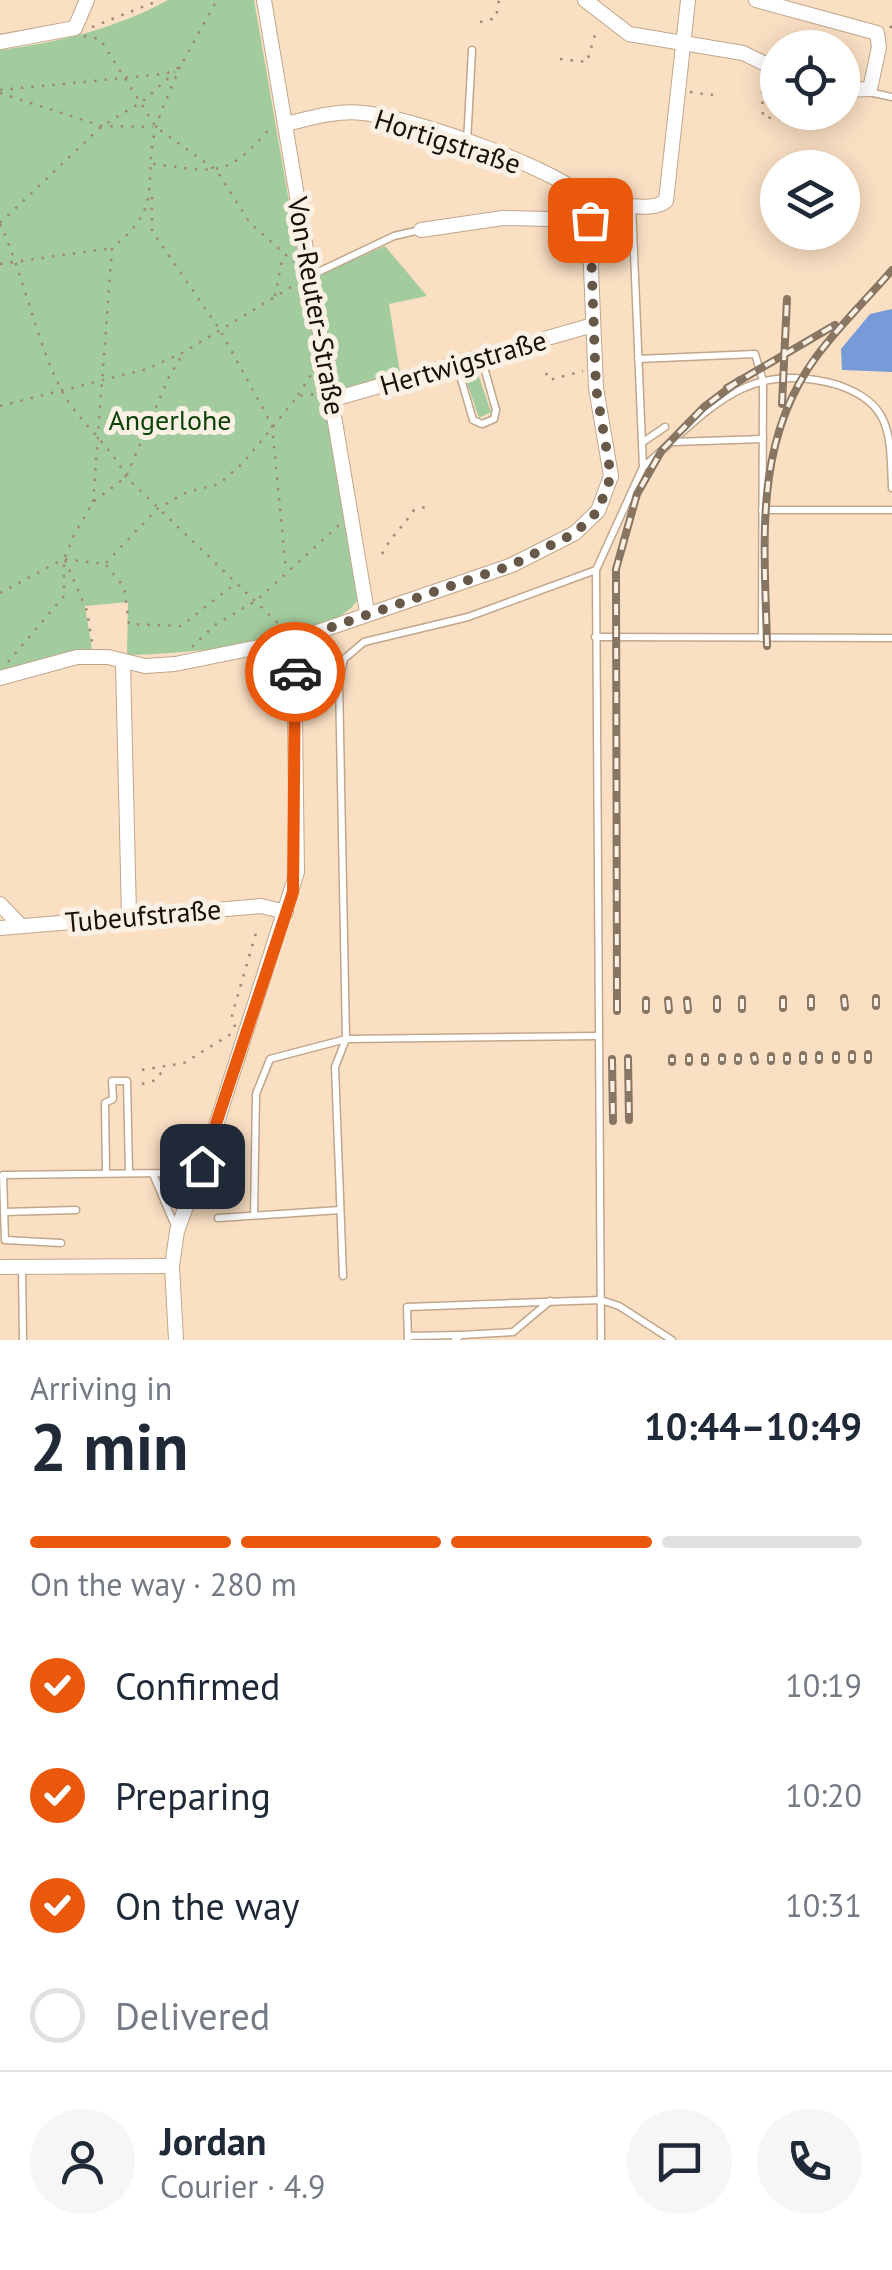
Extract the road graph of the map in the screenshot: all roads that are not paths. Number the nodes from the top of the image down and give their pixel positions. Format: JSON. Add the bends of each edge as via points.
{"nodes":[{"id":1,"x":87,"y":0,"type":"edge"},
{"id":2,"x":264,"y":0,"type":"edge"},
{"id":3,"x":585,"y":0,"type":"edge"},
{"id":4,"x":688,"y":0,"type":"edge"},
{"id":5,"x":756,"y":0,"type":"edge"},
{"id":6,"x":0,"y":42,"type":"edge"},
{"id":7,"x":684,"y":42,"type":"junction"},
{"id":8,"x":472,"y":50,"type":"dead end"},
{"id":9,"x":760,"y":61,"type":"edge"},
{"id":10,"x":860,"y":91,"type":"edge"},
{"id":11,"x":868,"y":91,"type":"junction"},
{"id":12,"x":892,"y":97,"type":"edge"},
{"id":13,"x":286,"y":124,"type":"junction"},
{"id":14,"x":467,"y":142,"type":"junction"},
{"id":15,"x":632,"y":206,"type":"junction"},
{"id":16,"x":594,"y":215,"type":"junction"},
{"id":17,"x":421,"y":230,"type":"joint"},
{"id":18,"x":311,"y":276,"type":"junction"},
{"id":19,"x":593,"y":325,"type":"junction"},
{"id":20,"x":481,"y":357,"type":"junction"},
{"id":21,"x":638,"y":359,"type":"junction"},
{"id":22,"x":456,"y":364,"type":"junction"},
{"id":23,"x":763,"y":381,"type":"junction"},
{"id":24,"x":334,"y":399,"type":"junction"},
{"id":25,"x":665,"y":427,"type":"dead end"},
{"id":26,"x":762,"y":439,"type":"junction"},
{"id":27,"x":671,"y":442,"type":"junction"},
{"id":28,"x":642,"y":443,"type":"junction"},
{"id":29,"x":643,"y":466,"type":"junction"},
{"id":30,"x":892,"y":488,"type":"edge"},
{"id":31,"x":762,"y":510,"type":"junction"},
{"id":32,"x":892,"y":510,"type":"edge"},
{"id":33,"x":596,"y":570,"type":"junction"},
{"id":34,"x":367,"y":612,"type":"junction"},
{"id":35,"x":595,"y":636,"type":"junction"},
{"id":36,"x":762,"y":638,"type":"junction"},
{"id":37,"x":892,"y":638,"type":"edge"},
{"id":38,"x":294,"y":640,"type":"junction"},
{"id":39,"x":123,"y":663,"type":"junction"},
{"id":40,"x":0,"y":674,"type":"edge"},
{"id":41,"x":0,"y":904,"type":"edge"},
{"id":42,"x":286,"y":912,"type":"junction"},
{"id":43,"x":129,"y":915,"type":"junction"},
{"id":44,"x":21,"y":926,"type":"junction"},
{"id":45,"x":0,"y":928,"type":"edge"},
{"id":46,"x":598,"y":1036,"type":"junction"},
{"id":47,"x":346,"y":1039,"type":"junction"},
{"id":48,"x":202,"y":1166,"type":"junction"},
{"id":49,"x":106,"y":1172,"type":"junction"},
{"id":50,"x":129,"y":1172,"type":"junction"},
{"id":51,"x":152,"y":1172,"type":"junction"},
{"id":52,"x":76,"y":1210,"type":"dead end"},
{"id":53,"x":340,"y":1210,"type":"junction"},
{"id":54,"x":4,"y":1212,"type":"junction"},
{"id":55,"x":254,"y":1216,"type":"junction"},
{"id":56,"x":218,"y":1218,"type":"dead end"},
{"id":57,"x":177,"y":1231,"type":"junction"},
{"id":58,"x":61,"y":1242,"type":"dead end"},
{"id":59,"x":172,"y":1266,"type":"junction"},
{"id":60,"x":22,"y":1267,"type":"junction"},
{"id":61,"x":0,"y":1268,"type":"edge"},
{"id":62,"x":342,"y":1276,"type":"dead end"},
{"id":63,"x":551,"y":1300,"type":"junction"},
{"id":64,"x":600,"y":1300,"type":"junction"},
{"id":65,"x":458,"y":1337,"type":"edge"},
{"id":66,"x":408,"y":1338,"type":"edge"},
{"id":67,"x":23,"y":1340,"type":"edge"},
{"id":68,"x":176,"y":1340,"type":"edge"},
{"id":69,"x":601,"y":1340,"type":"edge"},
{"id":70,"x":672,"y":1340,"type":"edge"}],
"edges":[{"from":1,"to":6,"type":"street","via":[[68,30]]},
{"from":2,"to":13,"type":"street","name":"Von-Reuter-Straße"},
{"from":3,"to":7,"type":"street","via":[[628,34]]},
{"from":4,"to":7,"type":"street"},
{"from":5,"to":11,"type":"street","via":[[874,30],[879,47]]},
{"from":7,"to":9,"type":"street"},
{"from":7,"to":15,"type":"street","via":[[666,202]]},
{"from":8,"to":14,"type":"lane"},
{"from":10,"to":11,"type":"street"},
{"from":11,"to":12,"type":"lane"},
{"from":13,"to":14,"type":"street","name":"Hortigstraße","via":[[362,113]]},
{"from":13,"to":18,"type":"street","name":"Von-Reuter-Straße"},
{"from":14,"to":16,"type":"street","name":"Hortigstraße","via":[[580,190]]},
{"from":15,"to":16,"type":"street"},
{"from":15,"to":21,"type":"lane"},
{"from":16,"to":17,"type":"street"},
{"from":16,"to":19,"type":"street"},
{"from":17,"to":18,"type":"lane"},
{"from":18,"to":24,"type":"street","name":"Von-Reuter-Straße"},
{"from":19,"to":20,"type":"street","name":"Hertwigstraße"},
{"from":19,"to":34,"type":"street","via":[[611,476],[598,511],[586,525],[512,565]]},
{"from":20,"to":22,"type":"street","name":"Hertwigstraße"},
{"from":20,"to":22,"type":"lane","via":[[496,410],[482,424],[473,420]]},
{"from":21,"to":23,"type":"lane","via":[[755,354]]},
{"from":21,"to":28,"type":"lane"},
{"from":22,"to":24,"type":"street","name":"Hertwigstraße"},
{"from":23,"to":26,"type":"lane"},
{"from":23,"to":27,"type":"lane","via":[[713,404]]},
{"from":23,"to":30,"type":"lane","via":[[786,374],[824,381],[864,393],[883,408],[890,423]]},
{"from":24,"to":34,"type":"street","name":"Von-Reuter-Straße"},
{"from":25,"to":28,"type":"lane"},
{"from":26,"to":27,"type":"lane"},
{"from":26,"to":31,"type":"lane"},
{"from":27,"to":29,"type":"lane"},
{"from":28,"to":29,"type":"lane"},
{"from":29,"to":33,"type":"lane"},
{"from":31,"to":32,"type":"lane"},
{"from":31,"to":36,"type":"lane"},
{"from":33,"to":35,"type":"lane"},
{"from":33,"to":47,"type":"lane","via":[[468,617],[364,642],[344,658],[339,700]]},
{"from":34,"to":38,"type":"street"},
{"from":35,"to":36,"type":"lane"},
{"from":35,"to":46,"type":"lane"},
{"from":36,"to":37,"type":"lane"},
{"from":38,"to":39,"type":"street","via":[[175,664]]},
{"from":38,"to":42,"type":"street","via":[[297,872]]},
{"from":39,"to":40,"type":"street","via":[[94,656]]},
{"from":39,"to":43,"type":"street"},
{"from":41,"to":44,"type":"street"},
{"from":42,"to":43,"type":"street","name":"Tubeufstraße","via":[[261,906]]},
{"from":42,"to":48,"type":"street"},
{"from":43,"to":44,"type":"street","name":"Tubeufstraße"},
{"from":44,"to":45,"type":"street","name":"Tubeufstraße"},
{"from":46,"to":47,"type":"lane"},
{"from":46,"to":64,"type":"lane"},
{"from":47,"to":53,"type":"lane","via":[[334,1066]]},
{"from":47,"to":55,"type":"lane","via":[[270,1059],[261,1075]]},
{"from":48,"to":51,"type":"lane"},
{"from":48,"to":57,"type":"street"},
{"from":49,"to":50,"type":"lane"},
{"from":49,"to":50,"type":"lane","via":[[106,1103],[112,1081],[127,1081]]},
{"from":49,"to":54,"type":"lane","via":[[7,1172]]},
{"from":50,"to":51,"type":"lane"},
{"from":51,"to":57,"type":"lane"},
{"from":52,"to":54,"type":"lane"},
{"from":53,"to":55,"type":"lane"},
{"from":53,"to":62,"type":"lane"},
{"from":54,"to":58,"type":"lane","via":[[9,1243]]},
{"from":55,"to":56,"type":"lane"},
{"from":57,"to":59,"type":"street"},
{"from":59,"to":60,"type":"street"},
{"from":59,"to":68,"type":"street"},
{"from":60,"to":61,"type":"street"},
{"from":60,"to":67,"type":"lane"},
{"from":63,"to":64,"type":"lane"},
{"from":63,"to":65,"type":"lane","via":[[512,1332]]},
{"from":63,"to":66,"type":"lane","via":[[407,1307]]},
{"from":64,"to":69,"type":"lane"},
{"from":64,"to":70,"type":"lane"},
{"from":65,"to":66,"type":"lane"}]}
